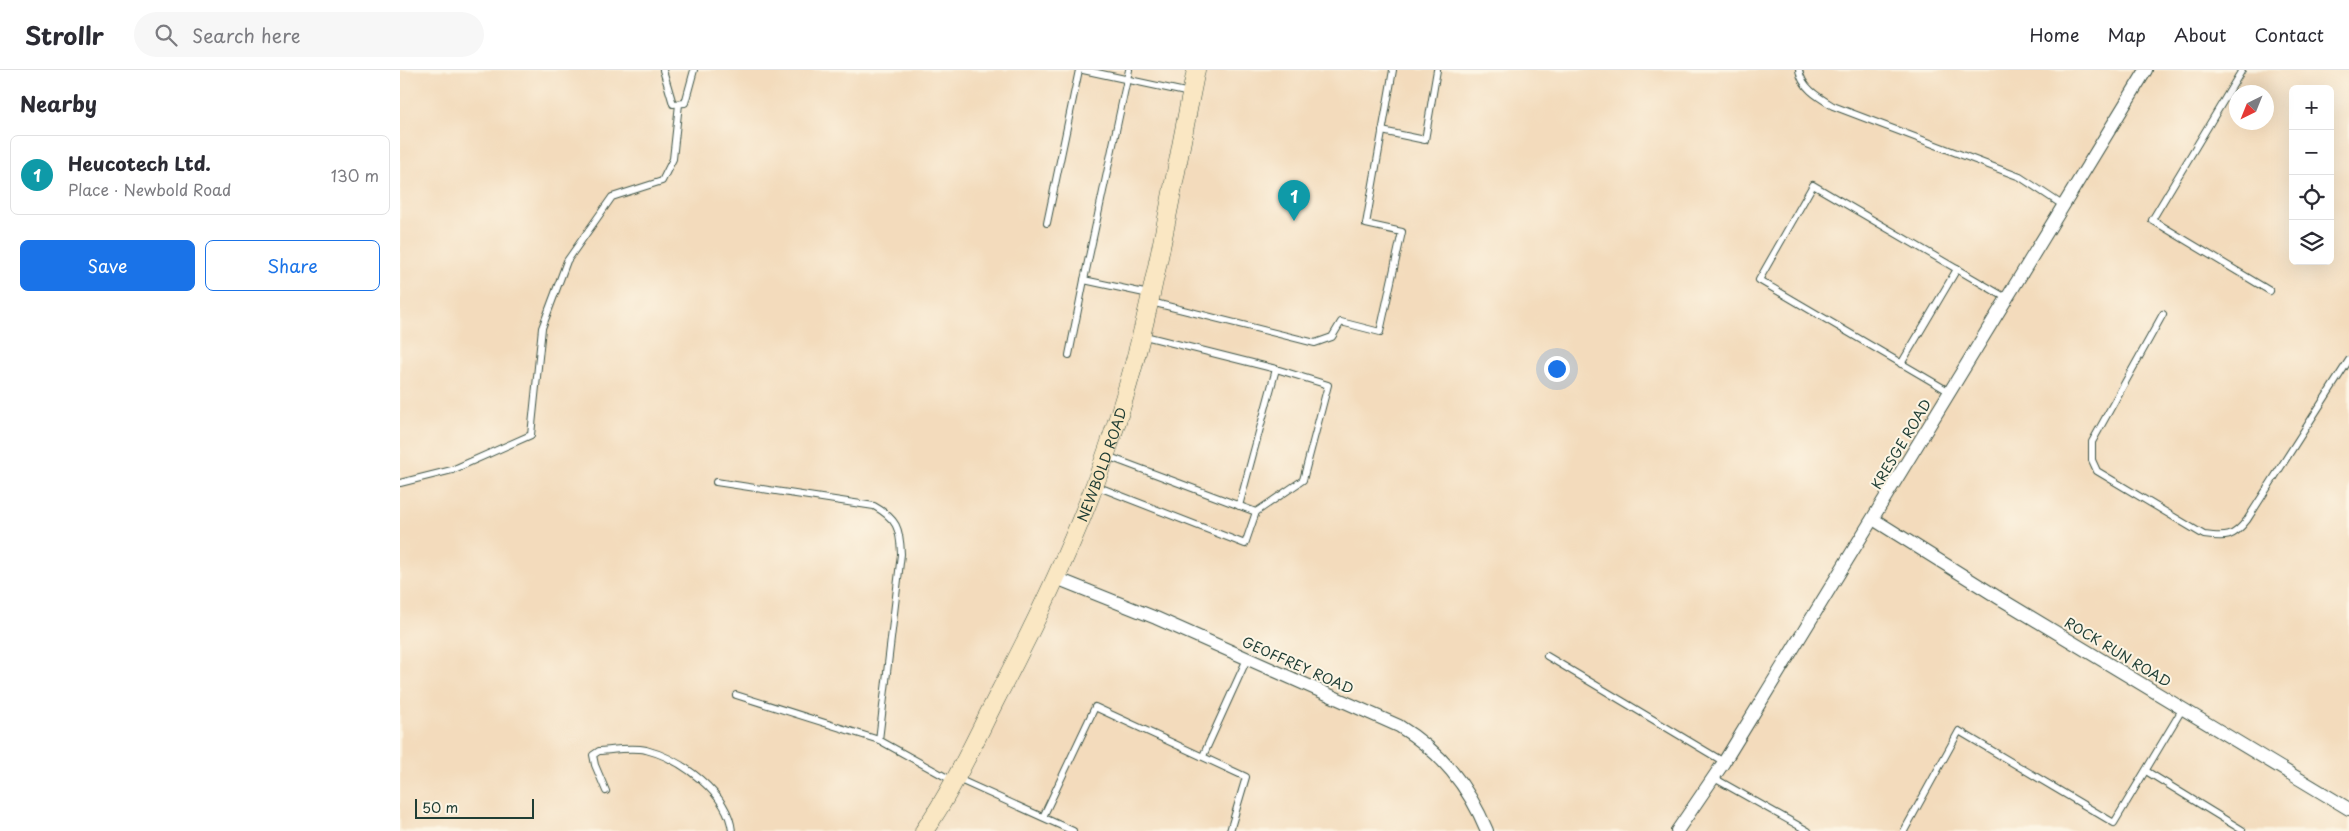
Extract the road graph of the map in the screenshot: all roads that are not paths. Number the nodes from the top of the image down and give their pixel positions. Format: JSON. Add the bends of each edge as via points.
{"nodes":[{"id":1,"x":663,"y":70,"type":"edge"},
{"id":2,"x":694,"y":70,"type":"edge"},
{"id":3,"x":1079,"y":70,"type":"edge"},
{"id":4,"x":1083,"y":70,"type":"edge"},
{"id":5,"x":1129,"y":70,"type":"edge"},
{"id":6,"x":1196,"y":70,"type":"edge"},
{"id":7,"x":1393,"y":70,"type":"edge"},
{"id":8,"x":1437,"y":70,"type":"edge"},
{"id":9,"x":1799,"y":70,"type":"edge"},
{"id":10,"x":2146,"y":70,"type":"edge"},
{"id":11,"x":2242,"y":70,"type":"edge"},
{"id":12,"x":1127,"y":78,"type":"junction"},
{"id":13,"x":1191,"y":94,"type":"junction"},
{"id":14,"x":679,"y":104,"type":"junction"},
{"id":15,"x":1382,"y":131,"type":"junction"},
{"id":16,"x":2064,"y":206,"type":"junction"},
{"id":17,"x":1047,"y":223,"type":"dead end"},
{"id":18,"x":1957,"y":269,"type":"junction"},
{"id":19,"x":1084,"y":280,"type":"junction"},
{"id":20,"x":2270,"y":291,"type":"dead end"},
{"id":21,"x":1150,"y":298,"type":"junction"},
{"id":22,"x":2008,"y":299,"type":"junction"},
{"id":23,"x":2163,"y":314,"type":"dead end"},
{"id":24,"x":1140,"y":335,"type":"junction"},
{"id":25,"x":1069,"y":354,"type":"dead end"},
{"id":26,"x":2349,"y":360,"type":"edge"},
{"id":27,"x":1901,"y":364,"type":"junction"},
{"id":28,"x":1276,"y":369,"type":"junction"},
{"id":29,"x":1950,"y":392,"type":"junction"},
{"id":30,"x":1106,"y":456,"type":"junction"},
{"id":31,"x":716,"y":482,"type":"dead end"},
{"id":32,"x":400,"y":483,"type":"edge"},
{"id":33,"x":1095,"y":485,"type":"junction"},
{"id":34,"x":1239,"y":506,"type":"junction"},
{"id":35,"x":1256,"y":512,"type":"junction"},
{"id":36,"x":1873,"y":518,"type":"junction"},
{"id":37,"x":1056,"y":578,"type":"junction"},
{"id":38,"x":1547,"y":656,"type":"dead end"},
{"id":39,"x":1247,"y":659,"type":"junction"},
{"id":40,"x":736,"y":695,"type":"dead end"},
{"id":41,"x":2183,"y":708,"type":"junction"},
{"id":42,"x":879,"y":740,"type":"junction"},
{"id":43,"x":1203,"y":756,"type":"junction"},
{"id":44,"x":1724,"y":762,"type":"junction"},
{"id":45,"x":2146,"y":771,"type":"junction"},
{"id":46,"x":1714,"y":778,"type":"junction"},
{"id":47,"x":954,"y":779,"type":"junction"},
{"id":48,"x":606,"y":792,"type":"dead end"},
{"id":49,"x":2349,"y":809,"type":"edge"},
{"id":50,"x":1042,"y":817,"type":"junction"},
{"id":51,"x":2242,"y":830,"type":"dead end"},
{"id":52,"x":732,"y":831,"type":"edge"},
{"id":53,"x":924,"y":831,"type":"edge"},
{"id":54,"x":1073,"y":831,"type":"edge"},
{"id":55,"x":1230,"y":831,"type":"edge"},
{"id":56,"x":1487,"y":831,"type":"edge"},
{"id":57,"x":1677,"y":831,"type":"edge"},
{"id":58,"x":1808,"y":831,"type":"edge"},
{"id":59,"x":1904,"y":831,"type":"edge"}],
"edges":[{"from":1,"to":14,"type":"lane","via":[[673,104]]},
{"from":2,"to":14,"type":"lane","via":[[686,103]]},
{"from":3,"to":17,"type":"lane"},
{"from":4,"to":12,"type":"lane"},
{"from":5,"to":12,"type":"lane"},
{"from":6,"to":13,"type":"main road","name":"NEWBOLD ROAD"},
{"from":7,"to":15,"type":"lane"},
{"from":8,"to":15,"type":"lane","via":[[1425,140]]},
{"from":9,"to":16,"type":"lane","via":[[1810,91],[1833,106],[2020,177]]},
{"from":10,"to":16,"type":"street","name":"KRESGE ROAD"},
{"from":11,"to":20,"type":"lane","via":[[2152,220]]},
{"from":12,"to":13,"type":"lane"},
{"from":12,"to":19,"type":"lane"},
{"from":13,"to":21,"type":"main road","name":"NEWBOLD ROAD"},
{"from":14,"to":32,"type":"lane","via":[[673,159],[662,181],[612,197],[567,261],[542,328],[530,435],[452,470]]},
{"from":15,"to":21,"type":"lane","via":[[1366,224],[1402,232],[1380,332],[1341,322],[1332,336],[1315,344]]},
{"from":16,"to":22,"type":"street","name":"KRESGE ROAD"},
{"from":18,"to":22,"type":"lane"},
{"from":18,"to":27,"type":"lane"},
{"from":18,"to":27,"type":"lane","via":[[1813,185],[1759,280]]},
{"from":19,"to":21,"type":"lane"},
{"from":19,"to":25,"type":"lane"},
{"from":21,"to":24,"type":"main road","name":"NEWBOLD ROAD"},
{"from":22,"to":29,"type":"street","name":"KRESGE ROAD"},
{"from":23,"to":26,"type":"lane","via":[[2092,442],[2092,460],[2098,471],[2204,535],[2224,538],[2238,532]]},
{"from":24,"to":28,"type":"lane"},
{"from":24,"to":30,"type":"main road","name":"NEWBOLD ROAD"},
{"from":27,"to":29,"type":"lane"},
{"from":28,"to":34,"type":"lane"},
{"from":28,"to":35,"type":"lane","via":[[1328,385],[1303,480]]},
{"from":29,"to":36,"type":"street","name":"KRESGE ROAD"},
{"from":30,"to":33,"type":"main road","name":"NEWBOLD ROAD"},
{"from":30,"to":34,"type":"lane"},
{"from":31,"to":42,"type":"lane","via":[[874,506],[896,523],[901,554]]},
{"from":33,"to":35,"type":"lane","via":[[1245,544]]},
{"from":33,"to":37,"type":"main road","name":"NEWBOLD ROAD"},
{"from":34,"to":35,"type":"lane"},
{"from":36,"to":41,"type":"street","name":"ROCK RUN ROAD"},
{"from":36,"to":44,"type":"street","name":"KRESGE ROAD"},
{"from":37,"to":39,"type":"street","name":"GEOFFREY ROAD"},
{"from":37,"to":47,"type":"main road","name":"NEWBOLD ROAD"},
{"from":38,"to":44,"type":"lane"},
{"from":39,"to":43,"type":"lane"},
{"from":39,"to":56,"type":"street","name":"GEOFFREY ROAD","via":[[1420,738],[1454,771],[1468,791]]},
{"from":40,"to":42,"type":"lane"},
{"from":41,"to":45,"type":"lane"},
{"from":41,"to":49,"type":"street","name":"ROCK RUN ROAD"},
{"from":42,"to":47,"type":"lane"},
{"from":43,"to":50,"type":"lane","via":[[1095,707]]},
{"from":43,"to":55,"type":"lane","via":[[1246,777]]},
{"from":44,"to":46,"type":"street","name":"KRESGE ROAD"},
{"from":45,"to":51,"type":"lane"},
{"from":45,"to":59,"type":"lane","via":[[2114,823],[1959,731]]},
{"from":46,"to":57,"type":"street","name":"KRESGE ROAD"},
{"from":46,"to":58,"type":"lane"},
{"from":47,"to":50,"type":"lane"},
{"from":47,"to":53,"type":"main road","name":"NEWBOLD ROAD"},
{"from":48,"to":52,"type":"lane","via":[[593,755],[599,751],[644,750],[674,760],[702,779],[726,812]]},
{"from":50,"to":54,"type":"lane"}]}
